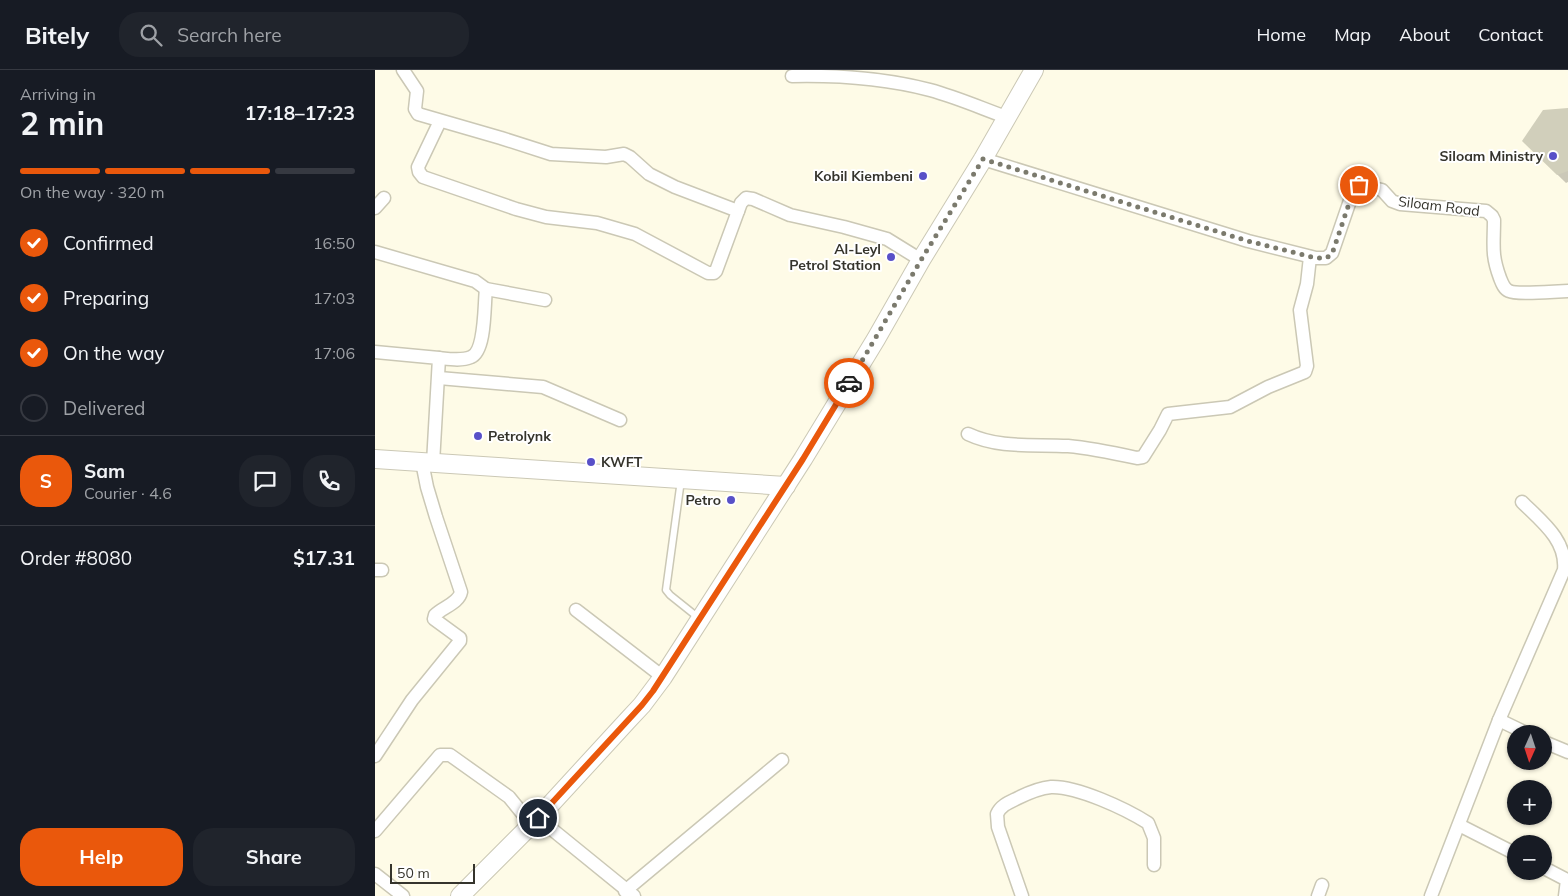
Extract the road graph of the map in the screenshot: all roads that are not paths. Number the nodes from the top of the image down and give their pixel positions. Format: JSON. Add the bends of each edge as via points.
{"nodes":[{"id":1,"x":403,"y":70,"type":"edge"},
{"id":2,"x":1034,"y":70,"type":"edge"},
{"id":3,"x":792,"y":76,"type":"dead end"},
{"id":4,"x":1006,"y":117,"type":"junction"},
{"id":5,"x":440,"y":120,"type":"junction"},
{"id":6,"x":983,"y":159,"type":"junction"},
{"id":7,"x":384,"y":198,"type":"dead end"},
{"id":8,"x":375,"y":208,"type":"edge"},
{"id":9,"x":738,"y":211,"type":"junction"},
{"id":10,"x":375,"y":252,"type":"edge"},
{"id":11,"x":1311,"y":257,"type":"junction"},
{"id":12,"x":921,"y":260,"type":"junction"},
{"id":13,"x":485,"y":289,"type":"junction"},
{"id":14,"x":1568,"y":291,"type":"edge"},
{"id":15,"x":545,"y":300,"type":"dead end"},
{"id":16,"x":375,"y":352,"type":"edge"},
{"id":17,"x":439,"y":358,"type":"junction"},
{"id":18,"x":439,"y":378,"type":"junction"},
{"id":19,"x":620,"y":420,"type":"dead end"},
{"id":20,"x":968,"y":434,"type":"dead end"},
{"id":21,"x":375,"y":459,"type":"edge"},
{"id":22,"x":428,"y":462,"type":"junction"},
{"id":23,"x":681,"y":479,"type":"junction"},
{"id":24,"x":786,"y":486,"type":"junction"},
{"id":25,"x":1522,"y":502,"type":"dead end"},
{"id":26,"x":576,"y":610,"type":"dead end"},
{"id":27,"x":701,"y":619,"type":"junction"},
{"id":28,"x":663,"y":677,"type":"junction"},
{"id":29,"x":1499,"y":720,"type":"junction"},
{"id":30,"x":1509,"y":725,"type":"edge"},
{"id":31,"x":1553,"y":746,"type":"edge"},
{"id":32,"x":1568,"y":752,"type":"edge"},
{"id":33,"x":375,"y":756,"type":"edge"},
{"id":34,"x":782,"y":760,"type":"dead end"},
{"id":35,"x":534,"y":821,"type":"junction"},
{"id":36,"x":1459,"y":825,"type":"junction"},
{"id":37,"x":375,"y":831,"type":"edge"},
{"id":38,"x":1507,"y":849,"type":"edge"},
{"id":39,"x":1154,"y":865,"type":"dead end"},
{"id":40,"x":1552,"y":872,"type":"edge"},
{"id":41,"x":375,"y":874,"type":"edge"},
{"id":42,"x":1568,"y":880,"type":"edge"},
{"id":43,"x":629,"y":893,"type":"edge"},
{"id":44,"x":403,"y":896,"type":"edge"},
{"id":45,"x":460,"y":896,"type":"edge"},
{"id":46,"x":1021,"y":896,"type":"edge"},
{"id":47,"x":1431,"y":896,"type":"edge"},
{"id":48,"x":1565,"y":896,"type":"edge"}],
"edges":[{"from":1,"to":5,"type":"street","via":[[417,91],[416,113]]},
{"from":2,"to":4,"type":"main road"},
{"from":3,"to":4,"type":"street","via":[[854,76],[911,86],[945,94]]},
{"from":4,"to":6,"type":"main road"},
{"from":5,"to":9,"type":"street","via":[[551,154],[606,157],[624,154],[649,174],[675,187]]},
{"from":5,"to":9,"type":"street","via":[[418,167],[423,177],[516,209],[546,217],[597,223],[635,234],[708,273],[716,271]]},
{"from":6,"to":11,"type":"street","name":"Siloam Road","via":[[1248,241]]},
{"from":6,"to":12,"type":"main road"},
{"from":7,"to":8,"type":"street"},
{"from":9,"to":12,"type":"street","via":[[743,200],[753,199],[790,215],[887,239]]},
{"from":10,"to":13,"type":"street","via":[[475,281]]},
{"from":11,"to":14,"type":"street","name":"Siloam Road","via":[[1326,258],[1332,254],[1354,189],[1362,185],[1382,190],[1400,204],[1486,211],[1494,220],[1494,262],[1506,289],[1519,292]]},
{"from":11,"to":20,"type":"street","via":[[1300,310],[1305,372],[1231,407],[1168,414],[1143,457],[1089,448],[1006,444]]},
{"from":12,"to":24,"type":"main road"},
{"from":13,"to":15,"type":"street"},
{"from":13,"to":17,"type":"street","via":[[479,350],[473,357],[464,359]]},
{"from":16,"to":17,"type":"street"},
{"from":17,"to":18,"type":"street"},
{"from":18,"to":19,"type":"street","via":[[543,388]]},
{"from":18,"to":22,"type":"street"},
{"from":21,"to":22,"type":"main road"},
{"from":22,"to":23,"type":"main road"},
{"from":22,"to":33,"type":"street","via":[[427,487],[461,592],[458,600],[440,610],[434,619],[460,640],[412,700]]},
{"from":23,"to":24,"type":"main road"},
{"from":23,"to":27,"type":"lane","via":[[666,590]]},
{"from":24,"to":27,"type":"main road"},
{"from":25,"to":29,"type":"street","via":[[1560,544],[1565,570]]},
{"from":26,"to":28,"type":"street"},
{"from":27,"to":28,"type":"main road"},
{"from":28,"to":35,"type":"main road","via":[[642,705]]},
{"from":29,"to":30,"type":"street"},
{"from":29,"to":36,"type":"street"},
{"from":31,"to":32,"type":"street"},
{"from":34,"to":43,"type":"street"},
{"from":35,"to":37,"type":"street","via":[[509,797],[450,755],[443,754]]},
{"from":35,"to":43,"type":"street"},
{"from":35,"to":45,"type":"main road"},
{"from":36,"to":38,"type":"street"},
{"from":36,"to":47,"type":"street"},
{"from":39,"to":46,"type":"street","via":[[1154,838],[1148,823],[1071,789],[1041,789],[1004,805],[997,814],[998,827]]},
{"from":40,"to":42,"type":"street"},
{"from":41,"to":44,"type":"street"},
{"from":42,"to":48,"type":"street"}]}
